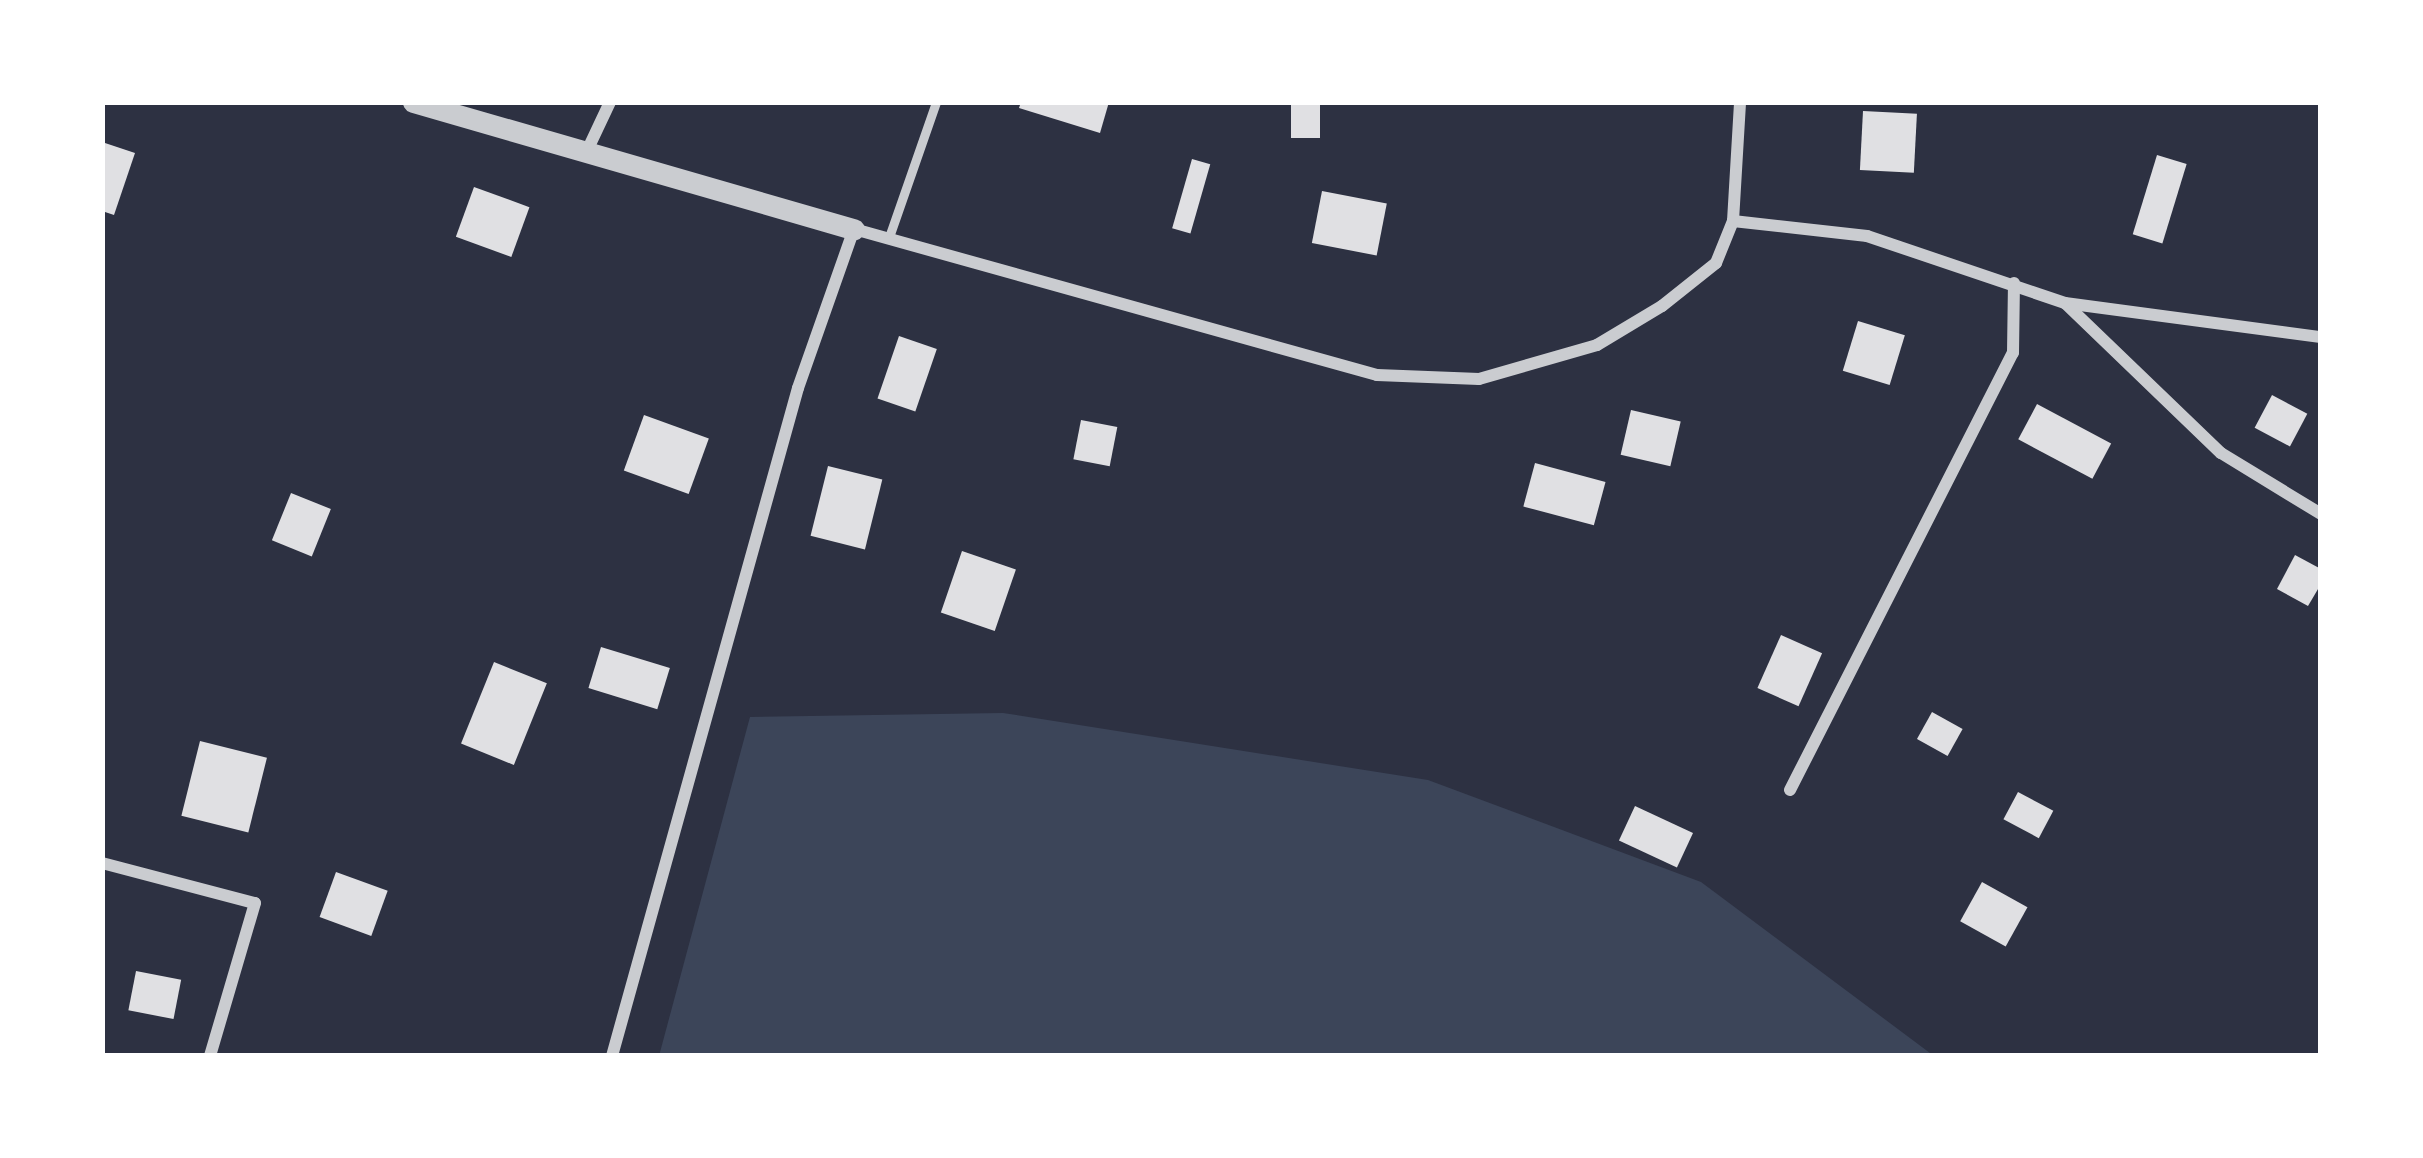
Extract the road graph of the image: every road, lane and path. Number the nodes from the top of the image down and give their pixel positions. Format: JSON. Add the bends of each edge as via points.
{"nodes":[{"id":1,"x":413,"y":102,"type":"edge"},
{"id":2,"x":610,"y":102,"type":"edge"},
{"id":3,"x":936,"y":102,"type":"edge"},
{"id":4,"x":1740,"y":102,"type":"edge"},
{"id":5,"x":586,"y":153,"type":"junction"},
{"id":6,"x":1733,"y":221,"type":"junction"},
{"id":7,"x":854,"y":229,"type":"junction"},
{"id":8,"x":889,"y":237,"type":"junction"},
{"id":9,"x":2014,"y":283,"type":"junction"},
{"id":10,"x":2065,"y":303,"type":"junction"},
{"id":11,"x":2321,"y":337,"type":"edge"},
{"id":12,"x":2321,"y":514,"type":"edge"},
{"id":13,"x":1790,"y":790,"type":"dead end"},
{"id":14,"x":102,"y":863,"type":"edge"},
{"id":15,"x":210,"y":1056,"type":"edge"},
{"id":16,"x":612,"y":1056,"type":"edge"}],
"edges":[{"from":1,"to":5,"type":"street"},
{"from":2,"to":5,"type":"street"},
{"from":3,"to":8,"type":"lane"},
{"from":4,"to":6,"type":"street"},
{"from":5,"to":7,"type":"street"},
{"from":6,"to":8,"type":"street","via":[[1716,263],[1662,306],[1597,345],[1479,379],[1377,375]]},
{"from":6,"to":9,"type":"street","via":[[1867,236]]},
{"from":7,"to":8,"type":"street"},
{"from":7,"to":16,"type":"street","via":[[798,388]]},
{"from":9,"to":10,"type":"street"},
{"from":9,"to":13,"type":"street","via":[[2013,353]]},
{"from":10,"to":11,"type":"street"},
{"from":10,"to":12,"type":"street","via":[[2221,453]]},
{"from":14,"to":15,"type":"street","via":[[255,903]]}]}
